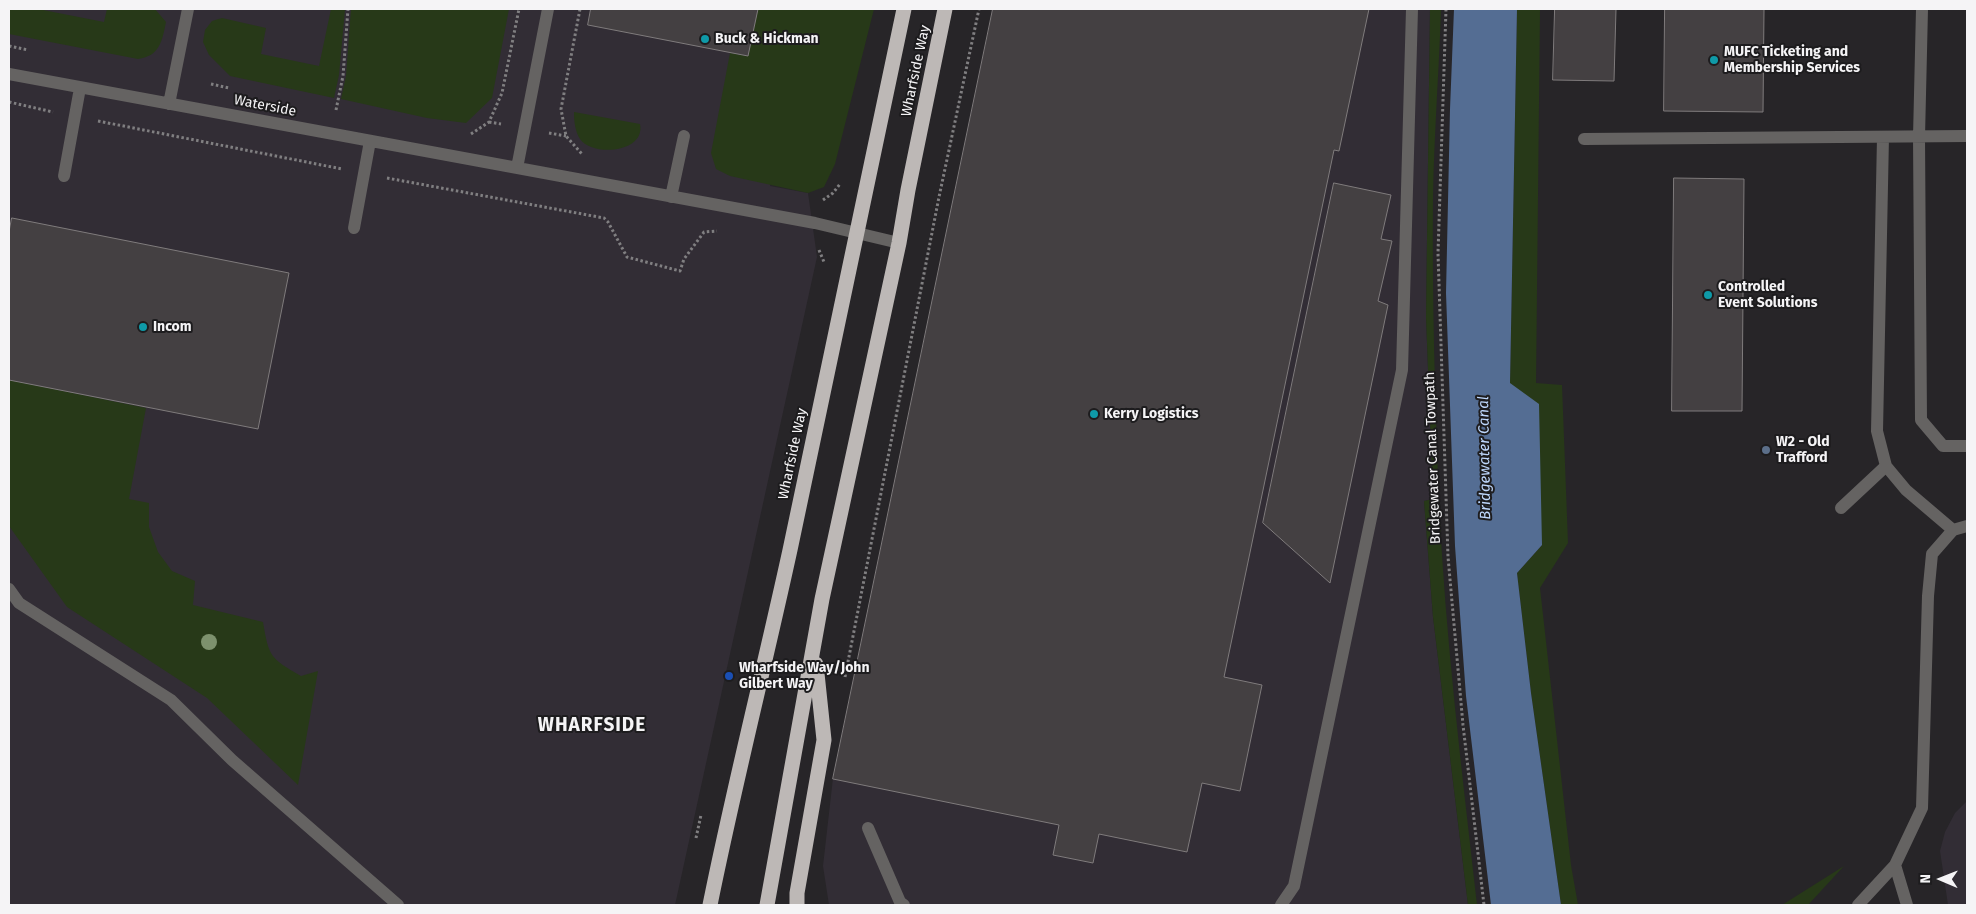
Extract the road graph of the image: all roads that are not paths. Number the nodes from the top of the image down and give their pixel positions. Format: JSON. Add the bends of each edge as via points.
{"nodes":[{"id":1,"x":188,"y":9,"type":"edge"},
{"id":2,"x":548,"y":9,"type":"edge"},
{"id":3,"x":904,"y":9,"type":"edge"},
{"id":4,"x":945,"y":9,"type":"edge"},
{"id":5,"x":1412,"y":9,"type":"edge"},
{"id":6,"x":1922,"y":9,"type":"edge"},
{"id":7,"x":9,"y":74,"type":"edge"},
{"id":8,"x":80,"y":88,"type":"junction"},
{"id":9,"x":169,"y":104,"type":"junction"},
{"id":10,"x":684,"y":136,"type":"dead end"},
{"id":11,"x":1967,"y":136,"type":"edge"},
{"id":12,"x":1883,"y":137,"type":"junction"},
{"id":13,"x":1919,"y":137,"type":"junction"},
{"id":14,"x":1584,"y":140,"type":"dead end"},
{"id":15,"x":370,"y":141,"type":"junction"},
{"id":16,"x":517,"y":168,"type":"junction"},
{"id":17,"x":64,"y":176,"type":"dead end"},
{"id":18,"x":671,"y":197,"type":"junction"},
{"id":19,"x":354,"y":228,"type":"dead end"},
{"id":20,"x":856,"y":233,"type":"junction"},
{"id":21,"x":899,"y":242,"type":"junction"},
{"id":22,"x":1967,"y":446,"type":"edge"},
{"id":23,"x":1886,"y":466,"type":"junction"},
{"id":24,"x":1841,"y":508,"type":"dead end"},
{"id":25,"x":1967,"y":526,"type":"edge"},
{"id":26,"x":1953,"y":530,"type":"junction"},
{"id":27,"x":9,"y":589,"type":"edge"},
{"id":28,"x":815,"y":645,"type":"junction"},
{"id":29,"x":868,"y":828,"type":"dead end"},
{"id":30,"x":1895,"y":866,"type":"junction"},
{"id":31,"x":398,"y":905,"type":"edge"},
{"id":32,"x":710,"y":905,"type":"edge"},
{"id":33,"x":767,"y":905,"type":"edge"},
{"id":34,"x":797,"y":905,"type":"edge"},
{"id":35,"x":904,"y":905,"type":"edge"},
{"id":36,"x":1282,"y":905,"type":"edge"},
{"id":37,"x":1858,"y":905,"type":"edge"},
{"id":38,"x":1907,"y":905,"type":"edge"}],
"edges":[{"from":1,"to":9,"type":"street"},
{"from":2,"to":16,"type":"street"},
{"from":3,"to":20,"type":"highway","name":"Wharfside Way"},
{"from":4,"to":21,"type":"highway","name":"Wharfside Way"},
{"from":5,"to":36,"type":"street","via":[[1402,370],[1294,886]]},
{"from":6,"to":13,"type":"street"},
{"from":7,"to":8,"type":"street","name":"Waterside"},
{"from":8,"to":9,"type":"street","name":"Waterside"},
{"from":8,"to":17,"type":"street"},
{"from":9,"to":15,"type":"street","name":"Waterside"},
{"from":10,"to":18,"type":"street"},
{"from":11,"to":13,"type":"street"},
{"from":12,"to":13,"type":"street"},
{"from":12,"to":14,"type":"street"},
{"from":12,"to":23,"type":"street","via":[[1877,431]]},
{"from":13,"to":22,"type":"street","via":[[1920,420],[1943,446]]},
{"from":15,"to":16,"type":"street","name":"Waterside"},
{"from":15,"to":19,"type":"street"},
{"from":16,"to":18,"type":"street","name":"Waterside"},
{"from":18,"to":20,"type":"street","name":"Waterside"},
{"from":20,"to":21,"type":"street","name":"Waterside"},
{"from":20,"to":32,"type":"highway","name":"Wharfside Way","via":[[804,486]]},
{"from":21,"to":28,"type":"highway","name":"Wharfside Way","via":[[841,506]]},
{"from":23,"to":24,"type":"street"},
{"from":23,"to":26,"type":"street","via":[[1906,490]]},
{"from":25,"to":26,"type":"street"},
{"from":26,"to":30,"type":"street","via":[[1932,554],[1922,808]]},
{"from":27,"to":31,"type":"street","via":[[18,603],[171,700],[232,760]]},
{"from":28,"to":33,"type":"highway","name":"Wharfside Way"},
{"from":28,"to":34,"type":"highway","via":[[824,740]]},
{"from":29,"to":35,"type":"street","via":[[883,866]]},
{"from":30,"to":37,"type":"street"},
{"from":30,"to":38,"type":"street"}]}
